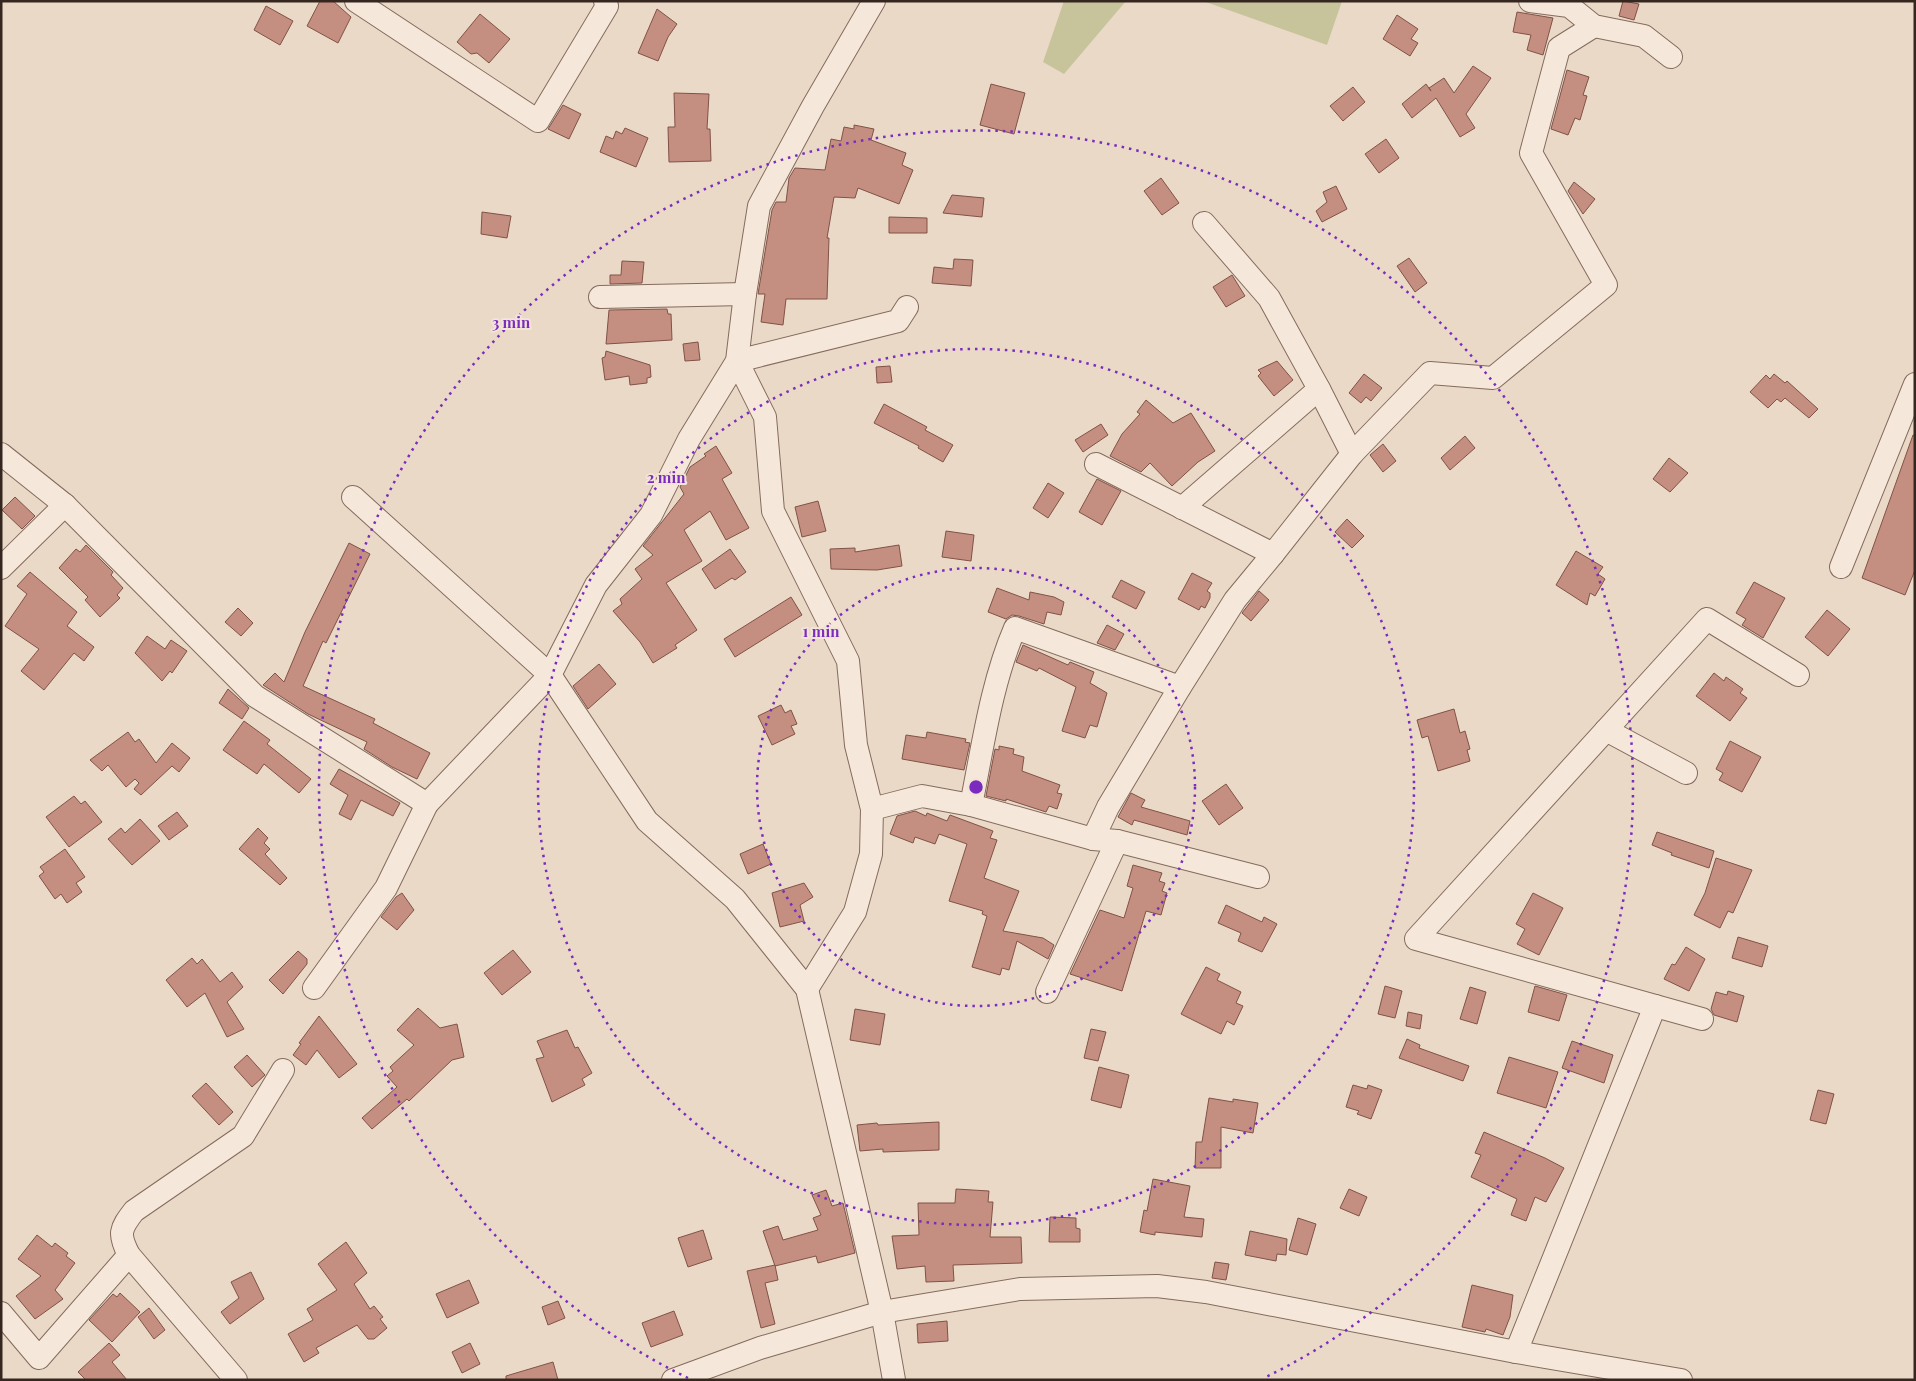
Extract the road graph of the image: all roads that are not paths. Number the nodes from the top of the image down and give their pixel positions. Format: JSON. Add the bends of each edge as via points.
{"nodes":[{"id":1,"x":356,"y":1,"type":"edge"},
{"id":2,"x":606,"y":1,"type":"edge"},
{"id":3,"x":874,"y":1,"type":"edge"},
{"id":4,"x":1530,"y":1,"type":"edge"},
{"id":5,"x":1594,"y":26,"type":"junction"},
{"id":6,"x":1671,"y":57,"type":"dead end"},
{"id":7,"x":1204,"y":223,"type":"dead end"},
{"id":8,"x":745,"y":294,"type":"junction"},
{"id":9,"x":600,"y":297,"type":"dead end"},
{"id":10,"x":907,"y":306,"type":"dead end"},
{"id":11,"x":737,"y":361,"type":"junction"},
{"id":12,"x":1915,"y":384,"type":"edge"},
{"id":13,"x":1319,"y":389,"type":"junction"},
{"id":14,"x":1,"y":454,"type":"edge"},
{"id":15,"x":1352,"y":454,"type":"junction"},
{"id":16,"x":1096,"y":464,"type":"dead end"},
{"id":17,"x":353,"y":497,"type":"dead end"},
{"id":18,"x":65,"y":505,"type":"junction"},
{"id":19,"x":1182,"y":508,"type":"junction"},
{"id":20,"x":1274,"y":554,"type":"junction"},
{"id":21,"x":1841,"y":567,"type":"dead end"},
{"id":22,"x":1,"y":568,"type":"edge"},
{"id":23,"x":550,"y":675,"type":"junction"},
{"id":24,"x":1798,"y":676,"type":"dead end"},
{"id":25,"x":1180,"y":687,"type":"junction"},
{"id":26,"x":1606,"y":730,"type":"junction"},
{"id":27,"x":1686,"y":773,"type":"dead end"},
{"id":28,"x":427,"y":804,"type":"junction"},
{"id":29,"x":971,"y":805,"type":"junction"},
{"id":30,"x":872,"y":809,"type":"junction"},
{"id":31,"x":1093,"y":839,"type":"junction"},
{"id":32,"x":1117,"y":841,"type":"junction"},
{"id":33,"x":1258,"y":877,"type":"dead end"},
{"id":34,"x":314,"y":988,"type":"dead end"},
{"id":35,"x":808,"y":989,"type":"junction"},
{"id":36,"x":1047,"y":992,"type":"dead end"},
{"id":37,"x":1655,"y":1006,"type":"junction"},
{"id":38,"x":1702,"y":1019,"type":"dead end"},
{"id":39,"x":283,"y":1070,"type":"dead end"},
{"id":40,"x":129,"y":1255,"type":"junction"},
{"id":41,"x":882,"y":1312,"type":"junction"},
{"id":42,"x":1,"y":1313,"type":"edge"},
{"id":43,"x":1516,"y":1352,"type":"junction"},
{"id":44,"x":236,"y":1380,"type":"edge"},
{"id":45,"x":673,"y":1380,"type":"edge"},
{"id":46,"x":894,"y":1380,"type":"edge"},
{"id":47,"x":1681,"y":1380,"type":"edge"}],
"edges":[{"from":1,"to":2,"type":"street","via":[[538,121],[607,6]]},
{"from":3,"to":8,"type":"street","via":[[759,206]]},
{"from":4,"to":5,"type":"street","via":[[1569,6]]},
{"from":5,"to":6,"type":"street","via":[[1644,36]]},
{"from":5,"to":15,"type":"street","via":[[1559,48],[1531,153],[1606,285],[1493,378],[1430,373]]},
{"from":7,"to":13,"type":"street","via":[[1269,298]]},
{"from":8,"to":9,"type":"street"},
{"from":8,"to":11,"type":"street"},
{"from":10,"to":11,"type":"street","via":[[898,321]]},
{"from":11,"to":23,"type":"street","via":[[689,439],[651,515],[596,585]]},
{"from":11,"to":30,"type":"street","via":[[765,417],[773,512],[848,661],[856,745]]},
{"from":12,"to":21,"type":"street"},
{"from":13,"to":15,"type":"street"},
{"from":13,"to":19,"type":"street"},
{"from":14,"to":18,"type":"street"},
{"from":15,"to":20,"type":"street"},
{"from":16,"to":19,"type":"street"},
{"from":17,"to":23,"type":"street"},
{"from":18,"to":22,"type":"street"},
{"from":18,"to":28,"type":"street","via":[[255,696]]},
{"from":19,"to":20,"type":"street"},
{"from":20,"to":25,"type":"street","via":[[1234,600]]},
{"from":23,"to":28,"type":"street"},
{"from":23,"to":35,"type":"street","via":[[647,821],[735,899]]},
{"from":24,"to":26,"type":"street","via":[[1707,619]]},
{"from":25,"to":29,"type":"street","via":[[1015,628],[992,698]]},
{"from":25,"to":31,"type":"street","via":[[1108,807]]},
{"from":26,"to":27,"type":"street"},
{"from":26,"to":37,"type":"street","via":[[1416,939]]},
{"from":28,"to":34,"type":"street","via":[[386,888]]},
{"from":29,"to":30,"type":"street","via":[[922,796]]},
{"from":29,"to":31,"type":"street"},
{"from":30,"to":35,"type":"street","via":[[871,854],[855,912]]},
{"from":31,"to":32,"type":"street"},
{"from":32,"to":33,"type":"street"},
{"from":32,"to":36,"type":"street"},
{"from":35,"to":41,"type":"street"},
{"from":37,"to":38,"type":"street"},
{"from":37,"to":43,"type":"street"},
{"from":39,"to":40,"type":"street","via":[[244,1136],[134,1211],[124,1225],[121,1241]]},
{"from":40,"to":42,"type":"street","via":[[39,1358]]},
{"from":40,"to":44,"type":"street"},
{"from":41,"to":43,"type":"street","via":[[1020,1289],[1157,1286],[1206,1292]]},
{"from":41,"to":45,"type":"street","via":[[760,1348]]},
{"from":41,"to":46,"type":"street"},
{"from":43,"to":47,"type":"street"}]}
